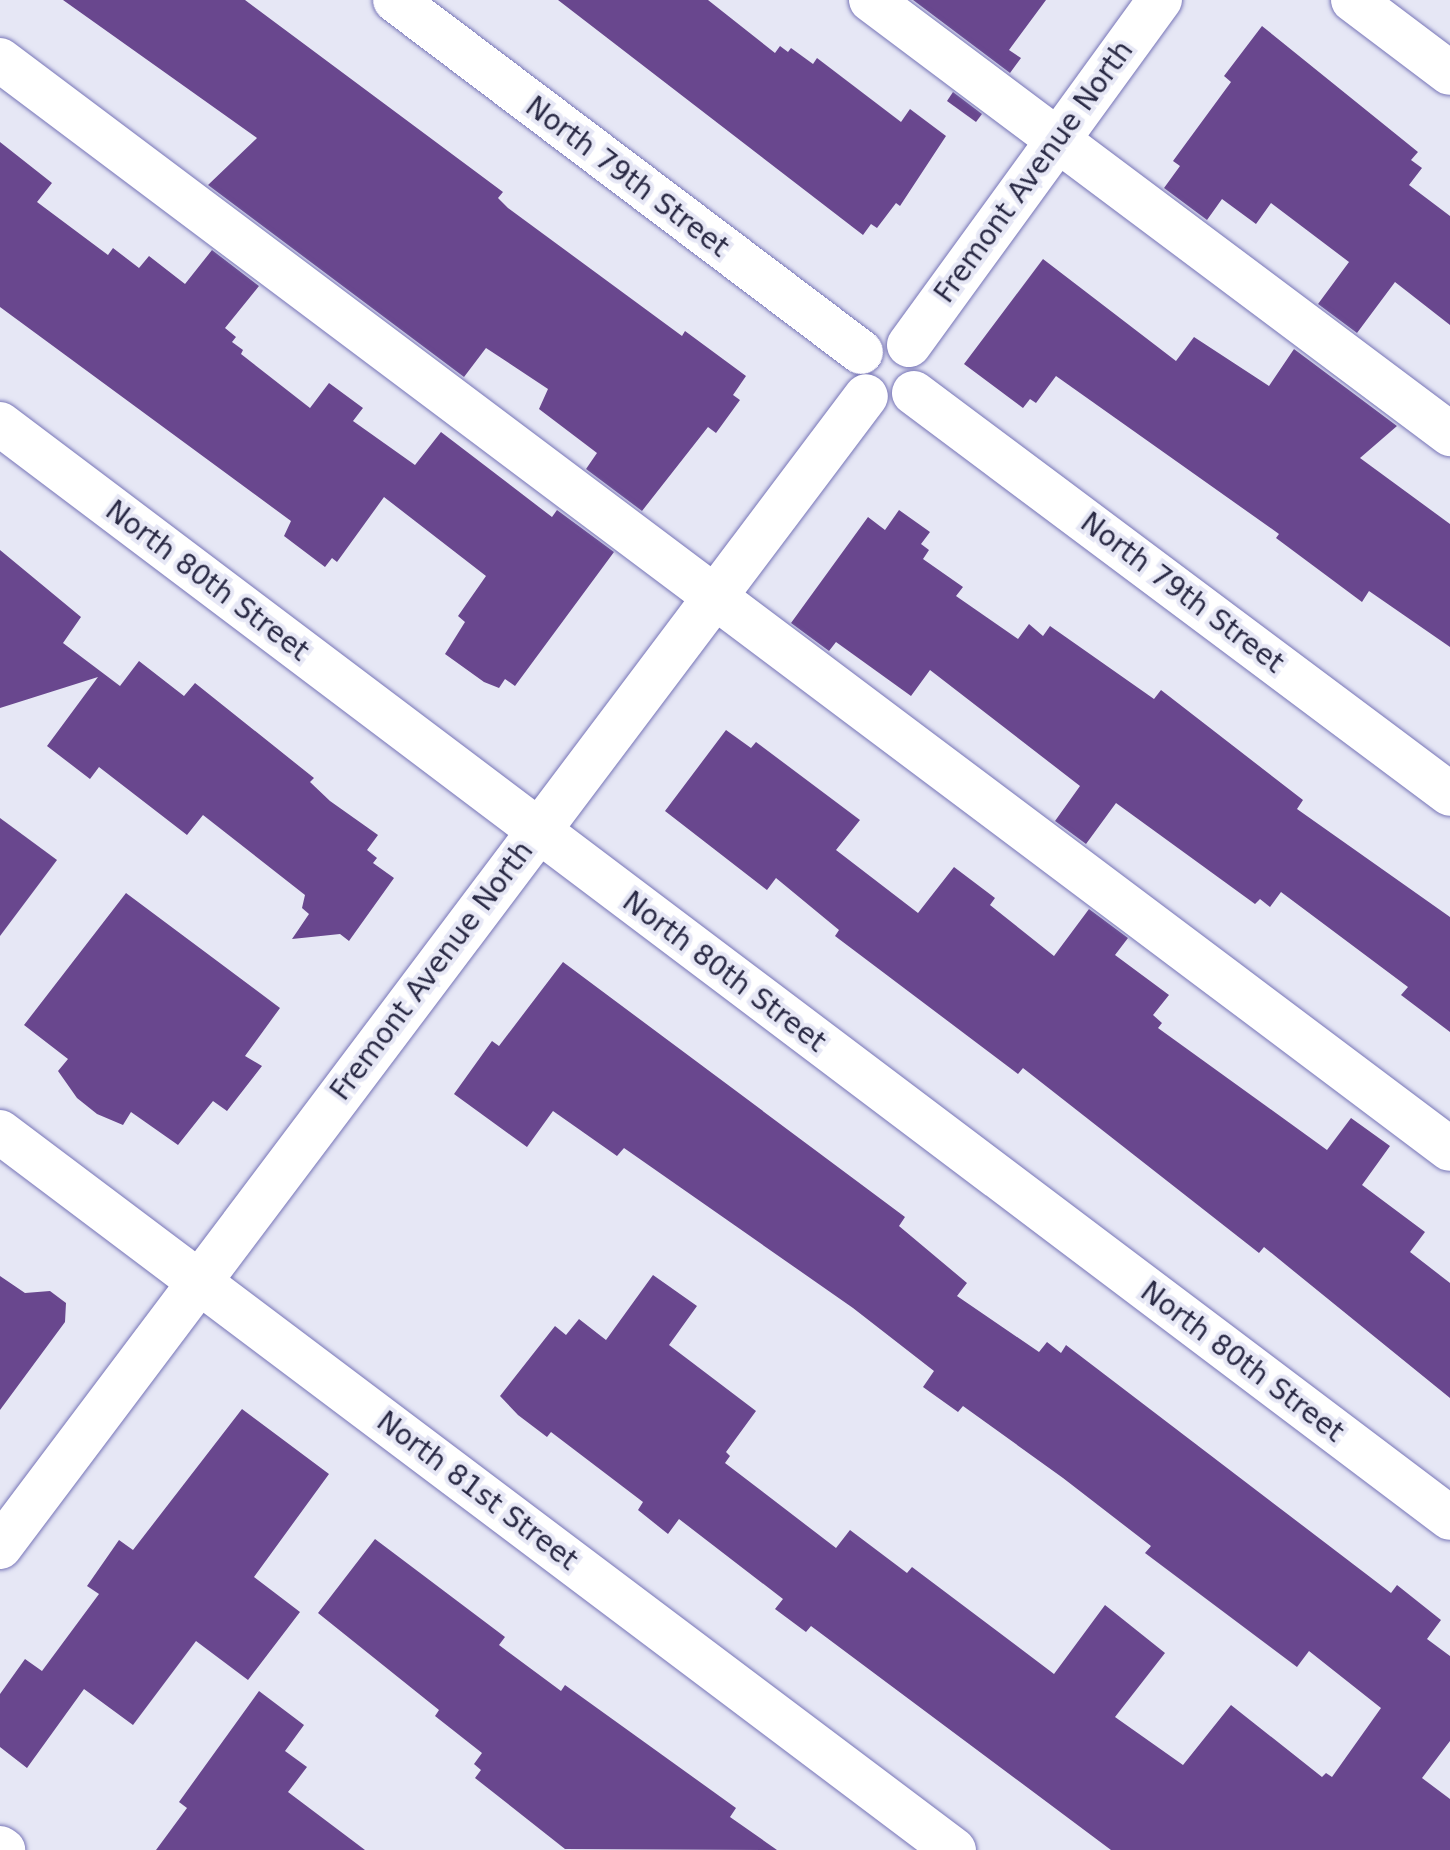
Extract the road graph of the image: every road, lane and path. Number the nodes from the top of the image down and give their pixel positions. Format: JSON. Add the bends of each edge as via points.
{"nodes":[{"id":1,"x":395,"y":0,"type":"edge"},
{"id":2,"x":871,"y":0,"type":"edge"},
{"id":3,"x":1160,"y":0,"type":"edge"},
{"id":4,"x":1353,"y":0,"type":"edge"},
{"id":5,"x":0,"y":60,"type":"edge"},
{"id":6,"x":1450,"y":73,"type":"edge"},
{"id":7,"x":1057,"y":140,"type":"junction"},
{"id":8,"x":909,"y":345,"type":"junction"},
{"id":9,"x":861,"y":352,"type":"junction"},
{"id":10,"x":914,"y":393,"type":"junction"},
{"id":11,"x":866,"y":396,"type":"junction"},
{"id":12,"x":0,"y":424,"type":"edge"},
{"id":13,"x":1450,"y":434,"type":"edge"},
{"id":14,"x":713,"y":598,"type":"junction"},
{"id":15,"x":1450,"y":794,"type":"edge"},
{"id":16,"x":536,"y":831,"type":"junction"},
{"id":17,"x":0,"y":1132,"type":"edge"},
{"id":18,"x":1450,"y":1149,"type":"edge"},
{"id":19,"x":197,"y":1282,"type":"junction"},
{"id":20,"x":1450,"y":1518,"type":"edge"},
{"id":21,"x":0,"y":1547,"type":"edge"},
{"id":22,"x":954,"y":1850,"type":"edge"}],
"edges":[{"from":1,"to":9,"type":"street","name":"North 79th Street"},
{"from":2,"to":7,"type":"street"},
{"from":3,"to":7,"type":"street","name":"Fremont Avenue North"},
{"from":4,"to":6,"type":"street"},
{"from":5,"to":14,"type":"street"},
{"from":7,"to":8,"type":"street","name":"Fremont Avenue North"},
{"from":7,"to":13,"type":"street"},
{"from":8,"to":9,"type":"street","via":[[883,338]]},
{"from":8,"to":10,"type":"street","via":[[922,368]]},
{"from":9,"to":11,"type":"street","via":[[854,369]]},
{"from":10,"to":11,"type":"street","via":[[889,404]]},
{"from":10,"to":15,"type":"street","name":"North 79th Street"},
{"from":11,"to":14,"type":"street","name":"Fremont Avenue North"},
{"from":12,"to":16,"type":"street","name":"North 80th Street"},
{"from":14,"to":16,"type":"street","name":"Fremont Avenue North"},
{"from":14,"to":18,"type":"street"},
{"from":16,"to":19,"type":"street","name":"Fremont Avenue North"},
{"from":16,"to":20,"type":"street","name":"North 80th Street"},
{"from":17,"to":19,"type":"street","name":"North 81st Street"},
{"from":19,"to":21,"type":"street","name":"Fremont Avenue North"},
{"from":19,"to":22,"type":"street","name":"North 81st Street"}]}
